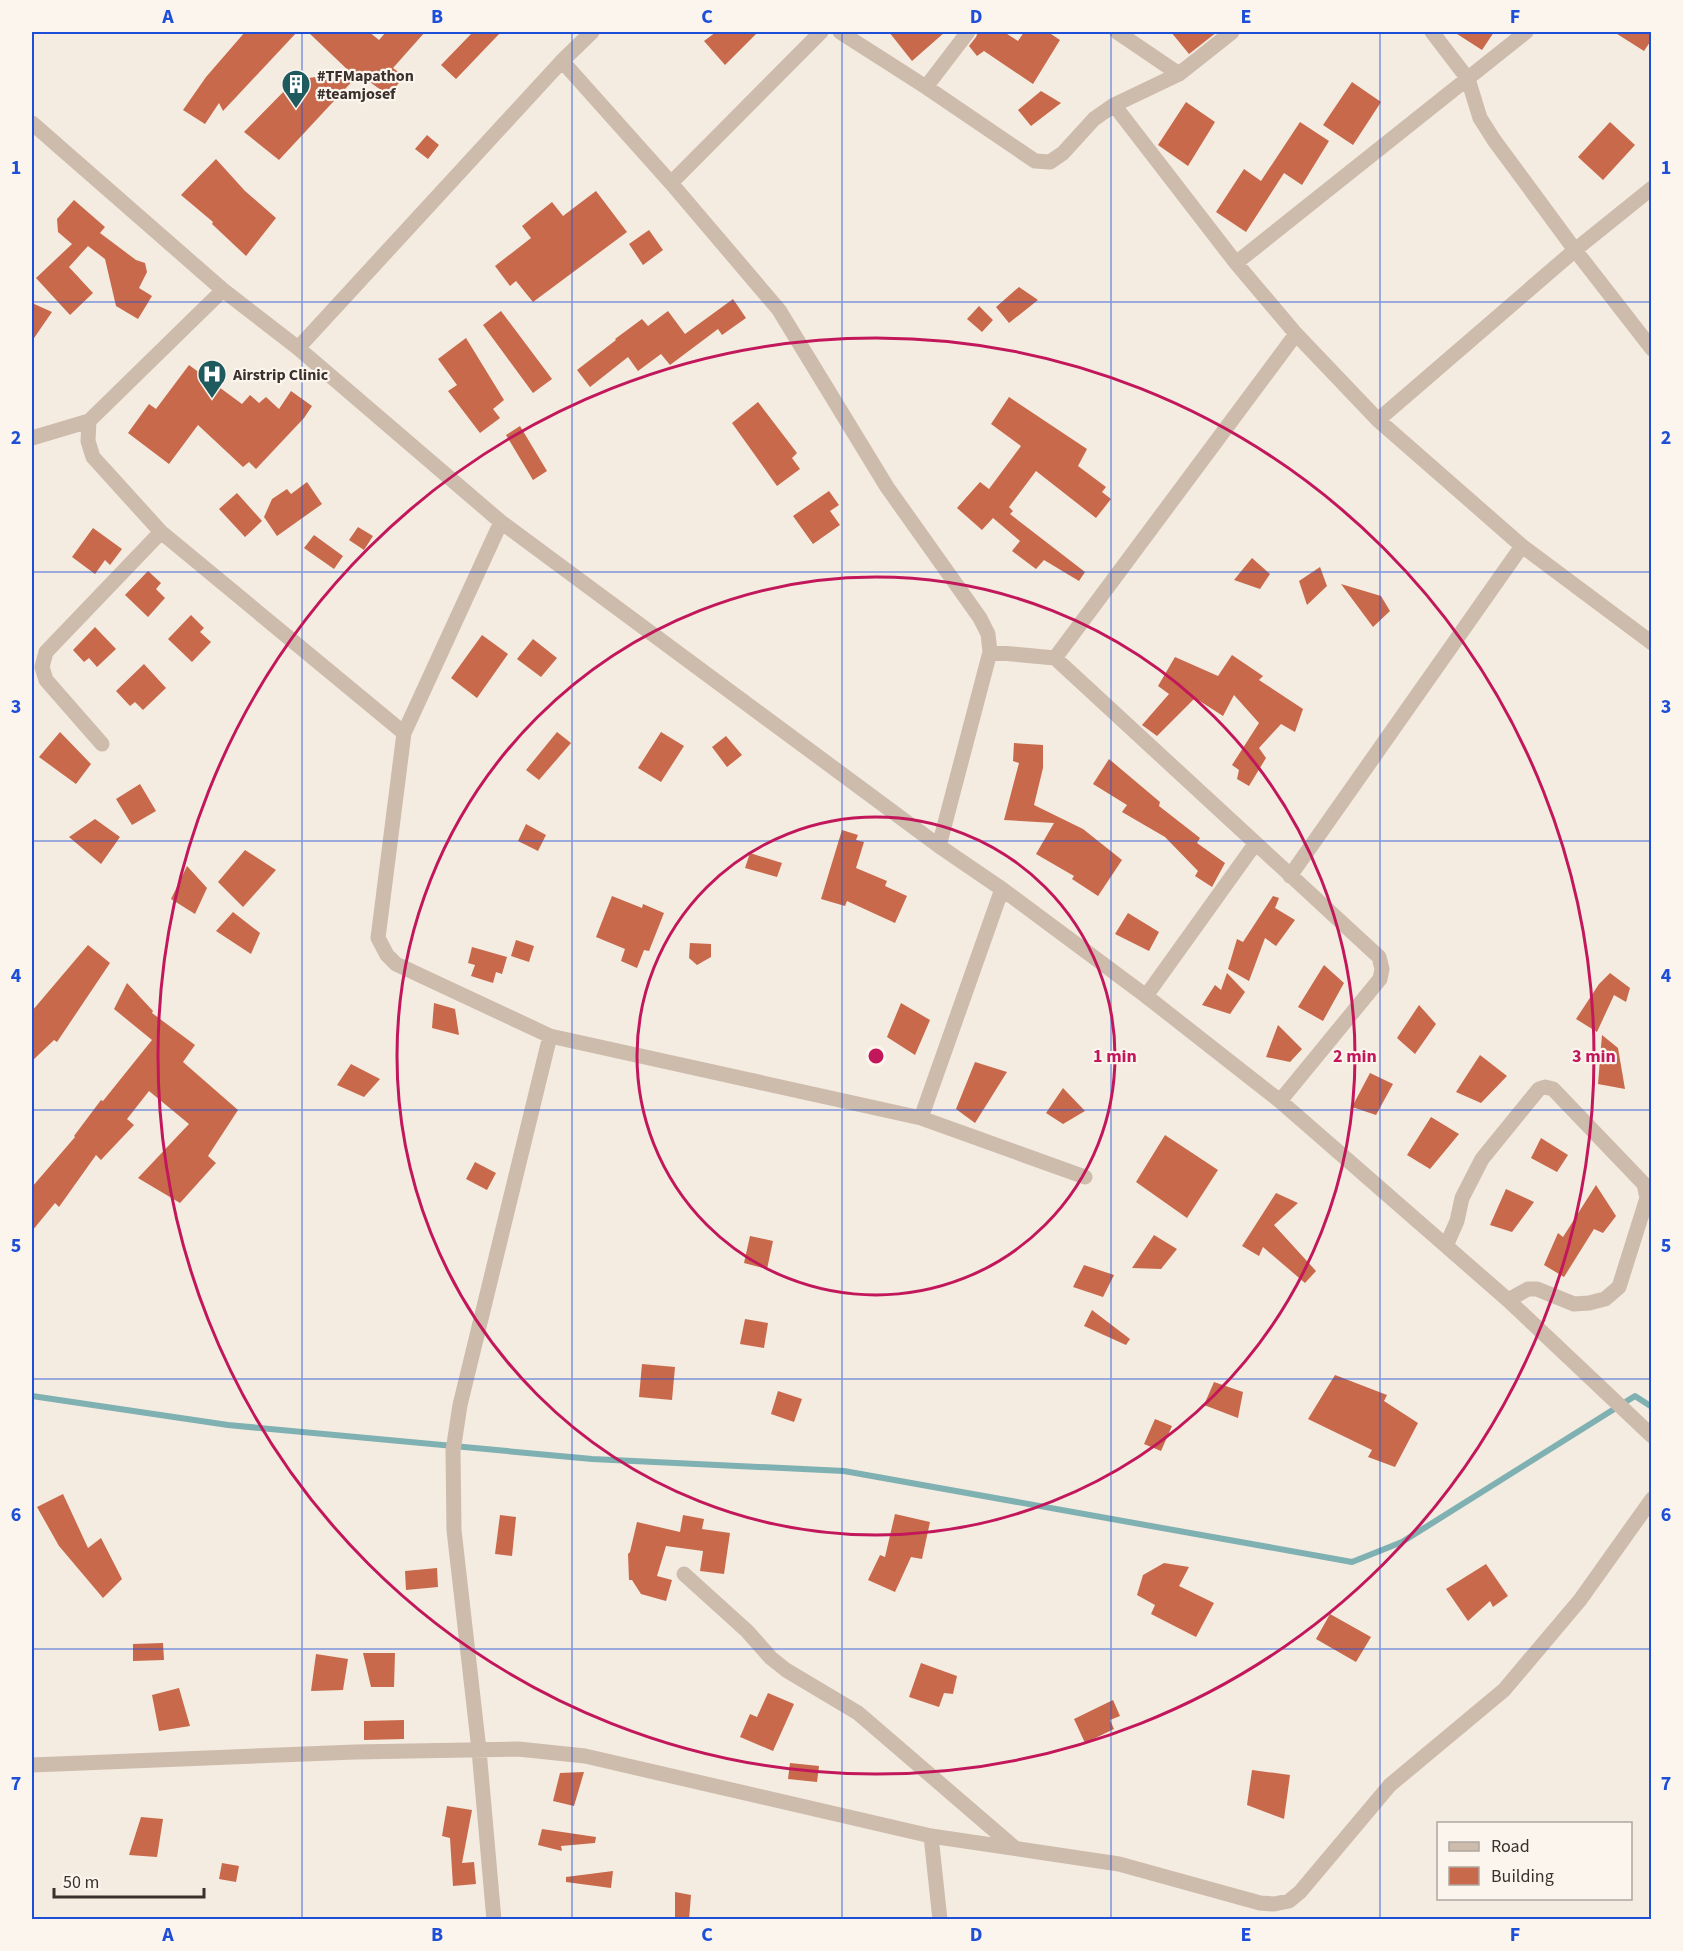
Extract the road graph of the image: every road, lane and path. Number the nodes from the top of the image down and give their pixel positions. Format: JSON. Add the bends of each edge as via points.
{"nodes":[{"id":1,"x":592,"y":32,"type":"edge"},
{"id":2,"x":821,"y":32,"type":"edge"},
{"id":3,"x":840,"y":32,"type":"edge"},
{"id":4,"x":968,"y":32,"type":"edge"},
{"id":5,"x":1117,"y":32,"type":"edge"},
{"id":6,"x":1232,"y":32,"type":"edge"},
{"id":7,"x":1432,"y":32,"type":"edge"},
{"id":8,"x":1526,"y":32,"type":"edge"},
{"id":9,"x":562,"y":61,"type":"junction"},
{"id":10,"x":1179,"y":74,"type":"junction"},
{"id":11,"x":1468,"y":79,"type":"junction"},
{"id":12,"x":926,"y":87,"type":"junction"},
{"id":13,"x":1114,"y":105,"type":"junction"},
{"id":14,"x":32,"y":123,"type":"edge"},
{"id":15,"x":671,"y":183,"type":"junction"},
{"id":16,"x":1652,"y":188,"type":"edge"},
{"id":17,"x":1575,"y":250,"type":"junction"},
{"id":18,"x":1236,"y":263,"type":"junction"},
{"id":19,"x":223,"y":290,"type":"junction"},
{"id":20,"x":1296,"y":334,"type":"junction"},
{"id":21,"x":298,"y":348,"type":"junction"},
{"id":22,"x":1652,"y":349,"type":"edge"},
{"id":23,"x":1378,"y":420,"type":"junction"},
{"id":24,"x":89,"y":421,"type":"junction"},
{"id":25,"x":32,"y":438,"type":"edge"},
{"id":26,"x":501,"y":522,"type":"junction"},
{"id":27,"x":161,"y":532,"type":"junction"},
{"id":28,"x":1522,"y":546,"type":"junction"},
{"id":29,"x":1652,"y":643,"type":"edge"},
{"id":30,"x":990,"y":652,"type":"junction"},
{"id":31,"x":1055,"y":658,"type":"junction"},
{"id":32,"x":404,"y":733,"type":"junction"},
{"id":33,"x":102,"y":744,"type":"dead end"},
{"id":34,"x":1255,"y":844,"type":"junction"},
{"id":35,"x":939,"y":846,"type":"junction"},
{"id":36,"x":1290,"y":876,"type":"junction"},
{"id":37,"x":1002,"y":889,"type":"junction"},
{"id":38,"x":1146,"y":996,"type":"junction"},
{"id":39,"x":550,"y":1036,"type":"junction"},
{"id":40,"x":1281,"y":1101,"type":"junction"},
{"id":41,"x":921,"y":1118,"type":"junction"},
{"id":42,"x":1084,"y":1177,"type":"dead end"},
{"id":43,"x":1446,"y":1246,"type":"junction"},
{"id":44,"x":1508,"y":1300,"type":"junction"},
{"id":45,"x":1652,"y":1436,"type":"edge"},
{"id":46,"x":1652,"y":1499,"type":"edge"},
{"id":47,"x":684,"y":1574,"type":"dead end"},
{"id":48,"x":479,"y":1750,"type":"junction"},
{"id":49,"x":32,"y":1765,"type":"edge"},
{"id":50,"x":931,"y":1836,"type":"junction"},
{"id":51,"x":1015,"y":1848,"type":"junction"},
{"id":52,"x":494,"y":1920,"type":"edge"},
{"id":53,"x":940,"y":1920,"type":"edge"}],
"edges":[{"from":1,"to":9,"type":"street"},
{"from":2,"to":15,"type":"street"},
{"from":3,"to":12,"type":"street"},
{"from":4,"to":12,"type":"street"},
{"from":5,"to":10,"type":"street"},
{"from":6,"to":10,"type":"street"},
{"from":7,"to":11,"type":"street"},
{"from":8,"to":11,"type":"street"},
{"from":9,"to":15,"type":"street"},
{"from":9,"to":21,"type":"street"},
{"from":10,"to":13,"type":"street"},
{"from":11,"to":17,"type":"street","via":[[1480,118]]},
{"from":11,"to":18,"type":"street"},
{"from":12,"to":13,"type":"street","via":[[1035,161],[1050,162],[1063,153],[1094,119]]},
{"from":13,"to":18,"type":"street"},
{"from":14,"to":19,"type":"street"},
{"from":15,"to":30,"type":"street","via":[[778,310],[886,487],[980,618],[988,634]]},
{"from":16,"to":17,"type":"street"},
{"from":17,"to":22,"type":"street"},
{"from":17,"to":23,"type":"street"},
{"from":18,"to":20,"type":"street"},
{"from":19,"to":21,"type":"street"},
{"from":19,"to":24,"type":"street"},
{"from":20,"to":23,"type":"street"},
{"from":20,"to":31,"type":"street"},
{"from":21,"to":26,"type":"street"},
{"from":23,"to":28,"type":"street"},
{"from":24,"to":25,"type":"street"},
{"from":24,"to":27,"type":"street","via":[[88,441],[93,457]]},
{"from":26,"to":32,"type":"street"},
{"from":26,"to":35,"type":"street"},
{"from":27,"to":32,"type":"street"},
{"from":27,"to":33,"type":"street","via":[[46,652],[42,667],[46,680]]},
{"from":28,"to":29,"type":"street"},
{"from":28,"to":36,"type":"street"},
{"from":30,"to":31,"type":"street"},
{"from":30,"to":35,"type":"street"},
{"from":31,"to":34,"type":"street"},
{"from":32,"to":39,"type":"street","via":[[378,938],[396,964]]},
{"from":34,"to":36,"type":"street"},
{"from":34,"to":38,"type":"street"},
{"from":35,"to":37,"type":"street"},
{"from":36,"to":40,"type":"street","via":[[1378,957],[1382,969],[1380,979]]},
{"from":37,"to":38,"type":"street"},
{"from":37,"to":41,"type":"street"},
{"from":38,"to":40,"type":"street"},
{"from":39,"to":41,"type":"street"},
{"from":39,"to":48,"type":"street","via":[[460,1405],[453,1451],[454,1530]]},
{"from":40,"to":43,"type":"street"},
{"from":41,"to":42,"type":"street"},
{"from":43,"to":44,"type":"street"},
{"from":43,"to":44,"type":"street","via":[[1458,1221],[1462,1198],[1482,1159],[1539,1089],[1553,1089],[1644,1184],[1647,1198],[1619,1287],[1605,1299],[1574,1304],[1528,1289]]},
{"from":44,"to":45,"type":"street"},
{"from":46,"to":51,"type":"street","via":[[1580,1600],[1504,1690],[1390,1785],[1289,1901],[1260,1903],[1119,1864]]},
{"from":47,"to":51,"type":"street","via":[[771,1658],[858,1713]]},
{"from":48,"to":49,"type":"street"},
{"from":48,"to":50,"type":"street","via":[[518,1749],[585,1756]]},
{"from":48,"to":52,"type":"street"},
{"from":50,"to":51,"type":"street"},
{"from":50,"to":53,"type":"street"}]}
